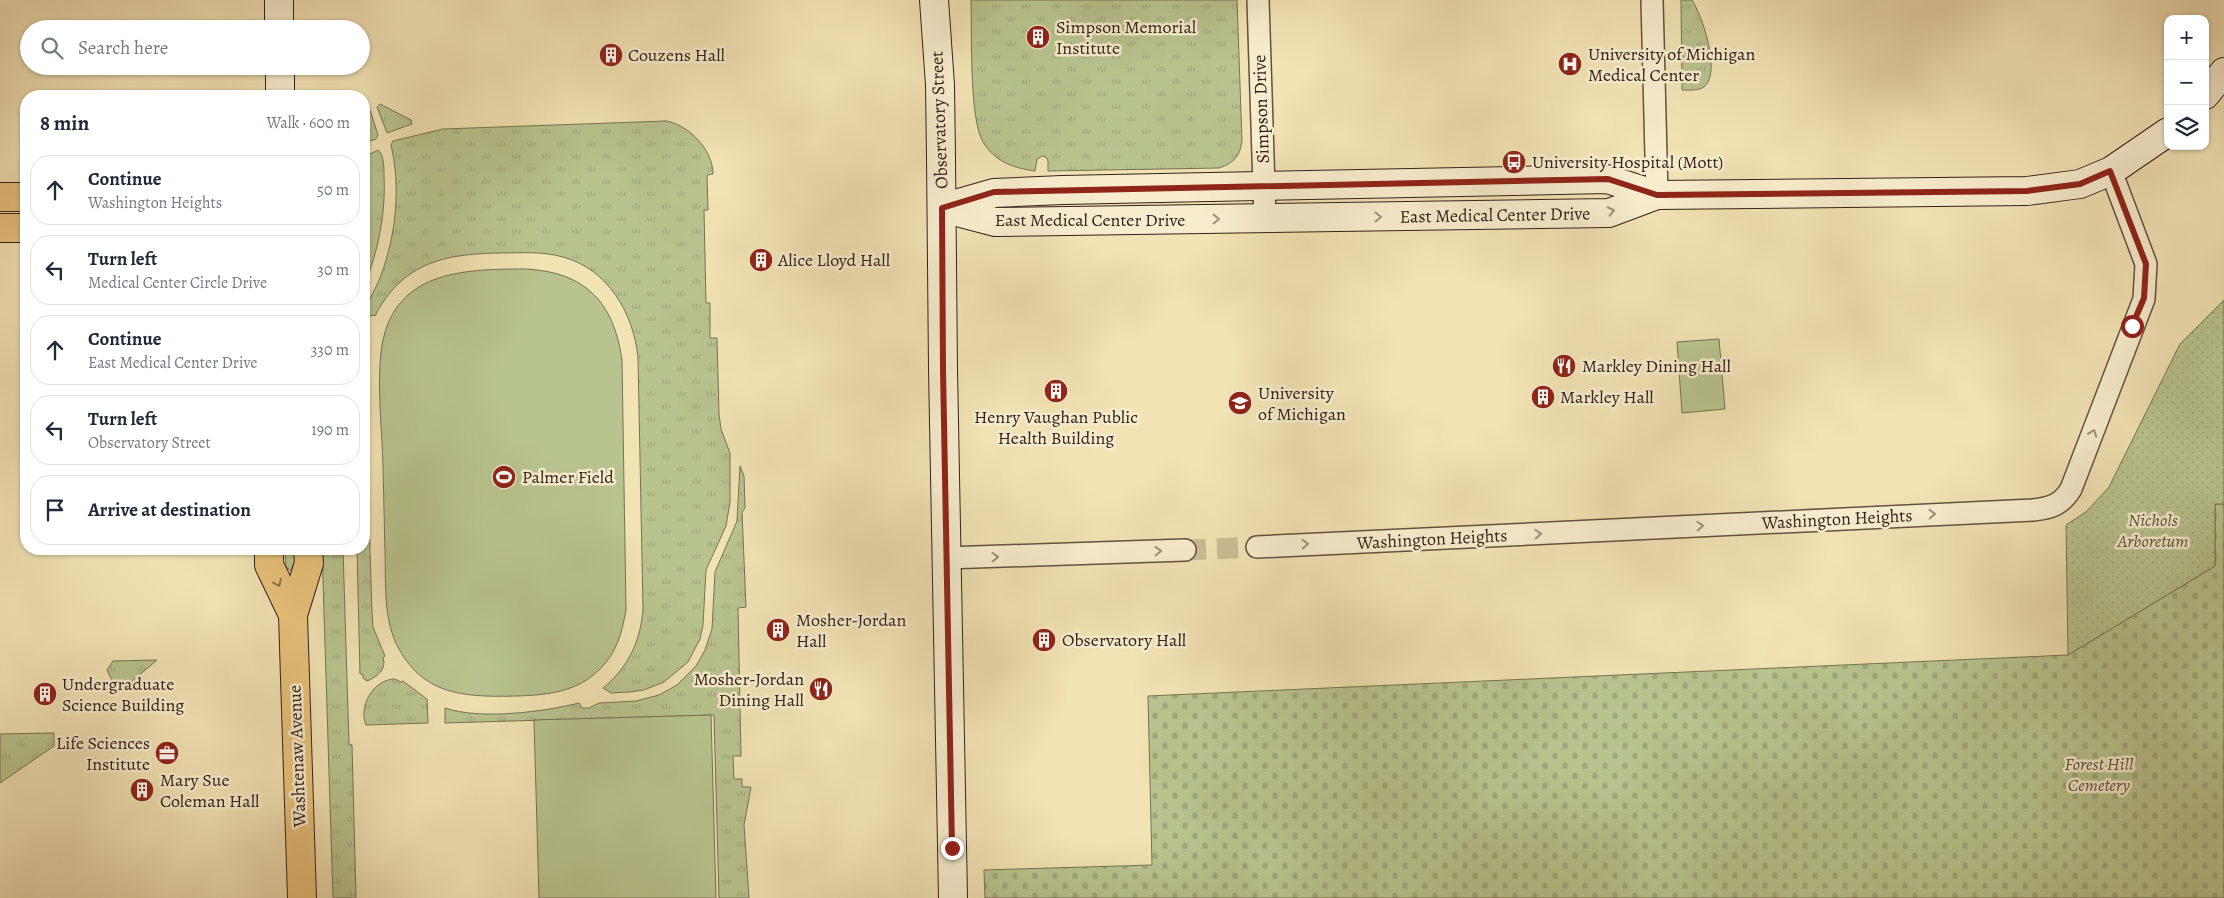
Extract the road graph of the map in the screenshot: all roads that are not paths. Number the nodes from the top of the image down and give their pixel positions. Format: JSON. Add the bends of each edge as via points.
{"nodes":[{"id":1,"x":279,"y":0,"type":"edge"},
{"id":2,"x":1258,"y":0,"type":"edge"},
{"id":3,"x":1652,"y":0,"type":"edge"},
{"id":4,"x":935,"y":1,"type":"edge"},
{"id":5,"x":280,"y":20,"type":"edge"},
{"id":6,"x":2224,"y":72,"type":"edge"},
{"id":7,"x":280,"y":75,"type":"edge"},
{"id":8,"x":280,"y":90,"type":"edge"},
{"id":9,"x":2209,"y":90,"type":"edge"},
{"id":10,"x":2164,"y":135,"type":"edge"},
{"id":11,"x":2110,"y":171,"type":"junction"},
{"id":12,"x":1264,"y":186,"type":"junction"},
{"id":13,"x":1657,"y":195,"type":"junction"},
{"id":14,"x":0,"y":197,"type":"edge"},
{"id":15,"x":20,"y":197,"type":"edge"},
{"id":16,"x":942,"y":208,"type":"junction"},
{"id":17,"x":1265,"y":219,"type":"junction"},
{"id":18,"x":0,"y":228,"type":"edge"},
{"id":19,"x":20,"y":228,"type":"edge"},
{"id":20,"x":1257,"y":547,"type":"tunnel mouth"},
{"id":21,"x":1185,"y":550,"type":"tunnel mouth"},
{"id":22,"x":269,"y":555,"type":"edge"},
{"id":23,"x":308,"y":555,"type":"edge"},
{"id":24,"x":946,"y":558,"type":"junction"},
{"id":25,"x":293,"y":615,"type":"junction"},
{"id":26,"x":302,"y":898,"type":"edge"},
{"id":27,"x":953,"y":898,"type":"edge"}],
"edges":[{"from":1,"to":5,"type":"street"},
{"from":2,"to":12,"type":"street","name":"Simpson Drive"},
{"from":3,"to":13,"type":"street"},
{"from":4,"to":16,"type":"street","name":"Observatory Street"},
{"from":6,"to":9,"type":"street"},
{"from":7,"to":8,"type":"street"},
{"from":10,"to":11,"type":"street","name":"East Medical Center Drive"},
{"from":11,"to":13,"type":"street","name":"East Medical Center Drive","via":[[2080,184],[2027,191]]},
{"from":20,"to":11,"type":"street","name":"Washington Heights","one_way":true,"via":[[2050,508],[2063,502],[2074,484],[2144,298],[2146,264]]},
{"from":12,"to":13,"type":"street","name":"East Medical Center Drive","via":[[1608,179]]},
{"from":12,"to":16,"type":"street","name":"East Medical Center Drive","via":[[994,192]]},
{"from":12,"to":17,"type":"street","name":"Simpson Drive"},
{"from":17,"to":13,"type":"street","name":"East Medical Center Drive","one_way":true,"via":[[1609,213]]},
{"from":14,"to":15,"type":"main road"},
{"from":16,"to":17,"type":"street","name":"East Medical Center Drive","one_way":true,"via":[[995,222]]},
{"from":16,"to":24,"type":"street","name":"Observatory Street"},
{"from":18,"to":19,"type":"main road"},
{"from":24,"to":21,"type":"street","one_way":true},
{"from":22,"to":25,"type":"main road","name":"Washtenaw Avenue","one_way":true,"via":[[269,565]]},
{"from":23,"to":25,"type":"main road","name":"Washtenaw Avenue","via":[[309,563]]},
{"from":24,"to":27,"type":"street","name":"Observatory Street"},
{"from":25,"to":26,"type":"main road","name":"Washtenaw Avenue"}]}
